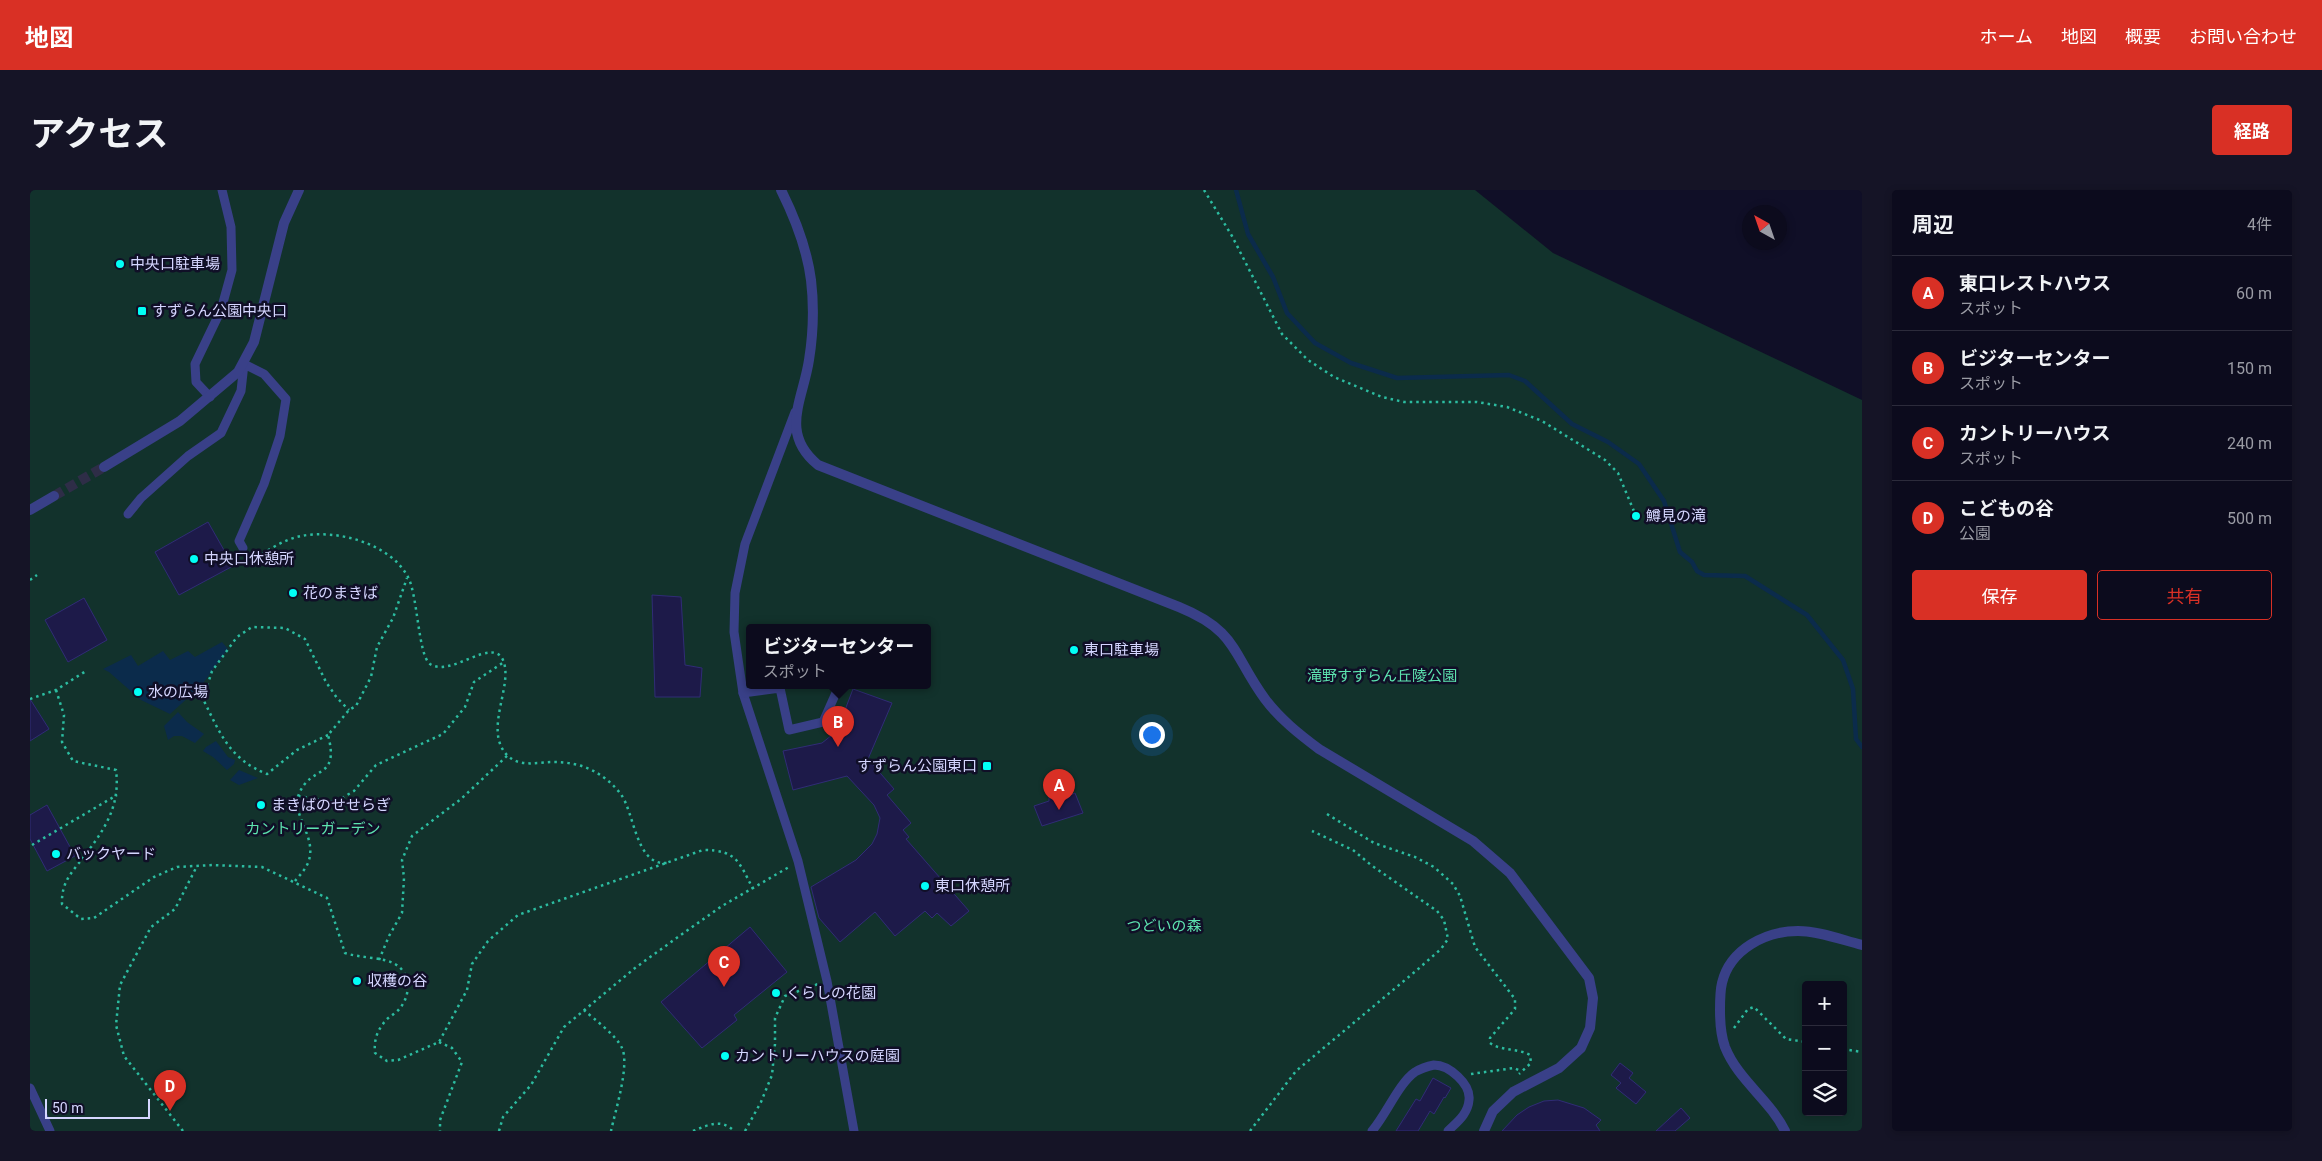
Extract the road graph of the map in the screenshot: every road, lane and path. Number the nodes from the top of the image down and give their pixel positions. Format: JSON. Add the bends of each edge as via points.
{"nodes":[{"id":1,"x":222,"y":190,"type":"edge"},
{"id":2,"x":299,"y":190,"type":"edge"},
{"id":3,"x":781,"y":190,"type":"edge"},
{"id":4,"x":1204,"y":190,"type":"edge"},
{"id":5,"x":244,"y":364,"type":"junction"},
{"id":6,"x":210,"y":397,"type":"junction"},
{"id":7,"x":796,"y":412,"type":"junction"},
{"id":8,"x":104,"y":467,"type":"tunnel mouth"},
{"id":9,"x":54,"y":496,"type":"tunnel mouth"},
{"id":10,"x":30,"y":510,"type":"edge"},
{"id":11,"x":128,"y":514,"type":"dead end"},
{"id":12,"x":1636,"y":516,"type":"dead end"},
{"id":13,"x":242,"y":548,"type":"dead end"},
{"id":14,"x":257,"y":557,"type":"dead end"},
{"id":15,"x":37,"y":575,"type":"dead end"},
{"id":16,"x":408,"y":576,"type":"junction"},
{"id":17,"x":30,"y":580,"type":"edge"},
{"id":18,"x":504,"y":662,"type":"junction"},
{"id":19,"x":86,"y":671,"type":"dead end"},
{"id":20,"x":773,"y":689,"type":"edge"},
{"id":21,"x":780,"y":689,"type":"edge"},
{"id":22,"x":837,"y":689,"type":"edge"},
{"id":23,"x":56,"y":690,"type":"junction"},
{"id":24,"x":743,"y":693,"type":"junction"},
{"id":25,"x":30,"y":699,"type":"edge"},
{"id":26,"x":348,"y":710,"type":"junction"},
{"id":27,"x":328,"y":735,"type":"junction"},
{"id":28,"x":508,"y":755,"type":"junction"},
{"id":29,"x":117,"y":795,"type":"junction"},
{"id":30,"x":298,"y":796,"type":"junction"},
{"id":31,"x":1327,"y":814,"type":"dead end"},
{"id":32,"x":1312,"y":831,"type":"dead end"},
{"id":33,"x":32,"y":845,"type":"dead end"},
{"id":34,"x":798,"y":861,"type":"junction"},
{"id":35,"x":672,"y":862,"type":"junction"},
{"id":36,"x":197,"y":866,"type":"junction"},
{"id":37,"x":295,"y":881,"type":"junction"},
{"id":38,"x":753,"y":889,"type":"junction"},
{"id":39,"x":1862,"y":945,"type":"edge"},
{"id":40,"x":380,"y":960,"type":"junction"},
{"id":41,"x":827,"y":981,"type":"junction"},
{"id":42,"x":584,"y":1010,"type":"junction"},
{"id":43,"x":1724,"y":1041,"type":"junction"},
{"id":44,"x":1802,"y":1041,"type":"edge"},
{"id":45,"x":439,"y":1042,"type":"junction"},
{"id":46,"x":1847,"y":1050,"type":"edge"},
{"id":47,"x":1862,"y":1052,"type":"edge"},
{"id":48,"x":1522,"y":1072,"type":"junction"},
{"id":49,"x":1518,"y":1075,"type":"dead end"},
{"id":50,"x":1457,"y":1077,"type":"junction"},
{"id":51,"x":30,"y":1088,"type":"edge"},
{"id":52,"x":50,"y":1131,"type":"edge"},
{"id":53,"x":183,"y":1131,"type":"edge"},
{"id":54,"x":440,"y":1131,"type":"edge"},
{"id":55,"x":500,"y":1131,"type":"edge"},
{"id":56,"x":611,"y":1131,"type":"edge"},
{"id":57,"x":693,"y":1131,"type":"edge"},
{"id":58,"x":734,"y":1131,"type":"edge"},
{"id":59,"x":745,"y":1131,"type":"edge"},
{"id":60,"x":854,"y":1131,"type":"edge"},
{"id":61,"x":1250,"y":1131,"type":"edge"},
{"id":62,"x":1372,"y":1131,"type":"edge"},
{"id":63,"x":1448,"y":1131,"type":"edge"},
{"id":64,"x":1484,"y":1131,"type":"edge"},
{"id":65,"x":1785,"y":1131,"type":"edge"}],
"edges":[{"from":1,"to":6,"type":"lane","via":[[231,227],[232,270],[221,310],[195,364],[196,382]]},
{"from":2,"to":5,"type":"street","via":[[284,224],[266,305]]},
{"from":3,"to":7,"type":"street","via":[[807,255],[811,281],[809,358]]},
{"from":4,"to":12,"type":"path","via":[[1232,236],[1282,334],[1308,360],[1334,377],[1382,397],[1404,402],[1477,402],[1507,407],[1542,421],[1605,460],[1618,473]]},
{"from":5,"to":6,"type":"street"},
{"from":5,"to":11,"type":"lane","via":[[241,391],[221,433],[188,456]]},
{"from":5,"to":13,"type":"lane","via":[[264,374],[286,399],[280,436],[264,484],[239,541]]},
{"from":6,"to":8,"type":"street","via":[[180,421]]},
{"from":7,"to":24,"type":"lane","via":[[745,544],[735,593],[734,632]]},
{"from":7,"to":64,"type":"street","via":[[799,443],[818,465],[1179,607],[1218,627],[1228,637],[1278,714],[1318,749],[1473,841],[1510,873],[1589,978],[1593,998],[1590,1028],[1581,1048],[1559,1068],[1513,1092],[1493,1111]]},
{"from":9,"to":10,"type":"street"},
{"from":14,"to":16,"type":"path","via":[[300,536],[325,534],[358,541],[386,553]]},
{"from":15,"to":17,"type":"path"},
{"from":16,"to":18,"type":"path","via":[[416,600],[422,647],[430,664],[439,668],[450,666],[487,652],[495,652]]},
{"from":16,"to":26,"type":"path","via":[[393,618],[378,647],[371,677],[356,706]]},
{"from":18,"to":28,"type":"path","via":[[498,735],[501,748]]},
{"from":18,"to":30,"type":"path","via":[[474,682],[465,707],[444,734],[376,765],[354,791],[335,802]]},
{"from":19,"to":23,"type":"path"},
{"from":20,"to":24,"type":"lane"},
{"from":21,"to":22,"type":"lane","via":[[789,730],[823,722]]},
{"from":23,"to":25,"type":"path"},
{"from":23,"to":29,"type":"path","via":[[64,715],[62,742],[74,761],[116,770]]},
{"from":24,"to":34,"type":"lane"},
{"from":26,"to":27,"type":"path"},
{"from":26,"to":27,"type":"path","via":[[326,682],[305,639],[285,628],[260,627],[252,627],[237,637],[212,672],[203,700],[222,739],[250,767],[267,774],[297,750]]},
{"from":27,"to":30,"type":"path","via":[[333,753],[328,767],[308,781]]},
{"from":28,"to":35,"type":"path","via":[[516,762],[576,764],[593,770],[621,794],[647,856],[662,863]]},
{"from":28,"to":40,"type":"path","via":[[461,799],[412,836],[402,860],[402,913]]},
{"from":29,"to":33,"type":"path"},
{"from":29,"to":36,"type":"path","via":[[115,806],[89,851],[72,870],[61,891],[62,904],[69,911],[81,919],[94,918],[154,877],[177,867]]},
{"from":30,"to":37,"type":"path","via":[[298,813],[310,843],[307,864]]},
{"from":31,"to":48,"type":"path","via":[[1374,843],[1434,867],[1454,884],[1475,947],[1514,999],[1515,1009],[1490,1038],[1490,1043],[1497,1048],[1522,1050],[1530,1054],[1531,1063]]},
{"from":32,"to":61,"type":"path","via":[[1353,850],[1437,911],[1444,920],[1448,939],[1418,970],[1296,1070]]},
{"from":34,"to":38,"type":"path"},
{"from":34,"to":41,"type":"lane"},
{"from":35,"to":38,"type":"path","via":[[703,850],[720,850],[736,858]]},
{"from":35,"to":45,"type":"path","via":[[518,915],[488,941],[472,964],[467,990]]},
{"from":36,"to":37,"type":"path","via":[[262,867]]},
{"from":36,"to":53,"type":"path","via":[[175,909],[151,927],[120,985],[116,1025],[124,1056]]},
{"from":37,"to":40,"type":"path","via":[[327,898],[345,953]]},
{"from":38,"to":42,"type":"path","via":[[678,937]]},
{"from":39,"to":43,"type":"street","via":[[1799,931],[1756,941],[1739,952],[1722,983],[1720,1021]]},
{"from":40,"to":45,"type":"path","via":[[394,963],[404,971],[408,981],[400,1008],[383,1023],[374,1040],[375,1053],[387,1061],[398,1060]]},
{"from":41,"to":59,"type":"path","via":[[785,996],[775,1018],[772,1075]]},
{"from":41,"to":60,"type":"lane"},
{"from":42,"to":55,"type":"path","via":[[564,1027],[531,1085],[503,1117]]},
{"from":42,"to":56,"type":"path","via":[[616,1038],[623,1049],[624,1065]]},
{"from":43,"to":44,"type":"path","via":[[1748,1008],[1754,1007],[1786,1039]]},
{"from":43,"to":65,"type":"street","via":[[1732,1060]]},
{"from":45,"to":54,"type":"path","via":[[452,1048],[462,1062],[440,1120]]},
{"from":46,"to":47,"type":"path"},
{"from":48,"to":49,"type":"path"},
{"from":48,"to":50,"type":"path","via":[[1514,1068]]},
{"from":50,"to":62,"type":"lane","via":[[1451,1070],[1434,1065],[1417,1071],[1408,1077]]},
{"from":50,"to":63,"type":"lane","via":[[1470,1099],[1464,1116]]},
{"from":51,"to":52,"type":"lane"},
{"from":57,"to":58,"type":"path","via":[[714,1122],[729,1126]]}]}
